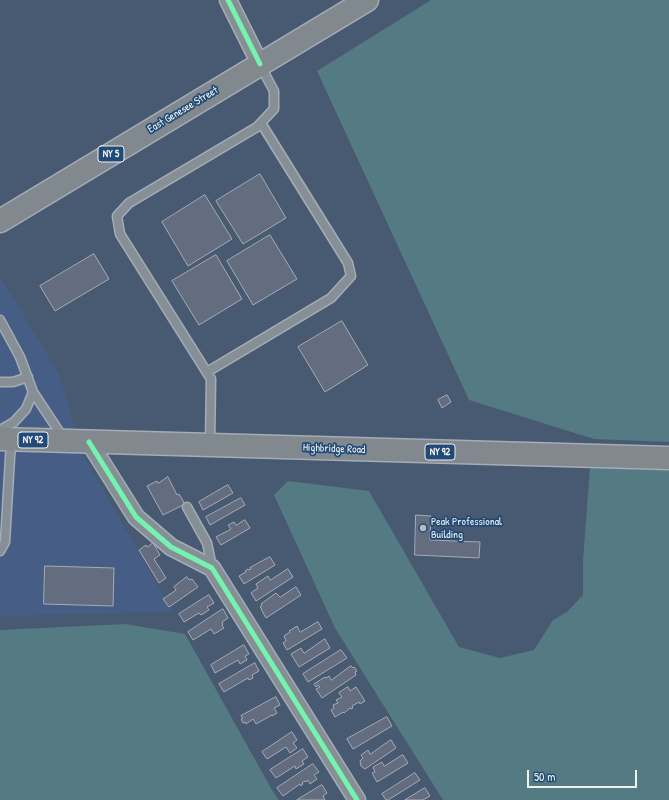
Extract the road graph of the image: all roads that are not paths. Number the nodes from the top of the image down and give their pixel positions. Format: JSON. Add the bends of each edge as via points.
{"nodes":[{"id":1,"x":228,"y":0,"type":"edge"},
{"id":2,"x":366,"y":0,"type":"edge"},
{"id":3,"x":260,"y":64,"type":"junction"},
{"id":4,"x":261,"y":123,"type":"junction"},
{"id":5,"x":0,"y":221,"type":"edge"},
{"id":6,"x":0,"y":320,"type":"edge"},
{"id":7,"x":207,"y":372,"type":"junction"},
{"id":8,"x":28,"y":377,"type":"junction"},
{"id":9,"x":0,"y":382,"type":"edge"},
{"id":10,"x":34,"y":392,"type":"junction"},
{"id":11,"x":4,"y":436,"type":"edge"},
{"id":12,"x":66,"y":441,"type":"junction"},
{"id":13,"x":89,"y":442,"type":"junction"},
{"id":14,"x":210,"y":446,"type":"junction"},
{"id":15,"x":669,"y":458,"type":"edge"},
{"id":16,"x":187,"y":508,"type":"dead end"},
{"id":17,"x":0,"y":551,"type":"edge"},
{"id":18,"x":212,"y":568,"type":"junction"},
{"id":19,"x":358,"y":800,"type":"edge"}],
"edges":[{"from":1,"to":3,"type":"street"},
{"from":2,"to":3,"type":"main road","name":"East Genesee Street","number":"NY 5"},
{"from":3,"to":4,"type":"lane","via":[[274,91],[274,109]]},
{"from":3,"to":5,"type":"main road","name":"East Genesee Street","number":"NY 5"},
{"from":4,"to":7,"type":"lane","via":[[348,263],[351,276],[331,298]]},
{"from":4,"to":7,"type":"lane","via":[[129,203],[117,216],[120,234]]},
{"from":6,"to":8,"type":"lane"},
{"from":7,"to":14,"type":"lane","via":[[211,379]]},
{"from":8,"to":9,"type":"lane","via":[[13,382]]},
{"from":8,"to":10,"type":"lane"},
{"from":10,"to":11,"type":"lane","via":[[26,409]]},
{"from":10,"to":12,"type":"lane"},
{"from":11,"to":12,"type":"main road","name":"Highbridge Road","number":"NY 92"},
{"from":11,"to":17,"type":"lane","via":[[5,542]]},
{"from":12,"to":13,"type":"main road","name":"Highbridge Road","number":"NY 92"},
{"from":13,"to":14,"type":"main road","name":"Highbridge Road","number":"NY 92"},
{"from":13,"to":18,"type":"street","via":[[136,517],[171,547]]},
{"from":14,"to":15,"type":"main road","name":"Highbridge Road","number":"NY 92"},
{"from":16,"to":18,"type":"lane","via":[[207,543]]},
{"from":18,"to":19,"type":"street"}]}
